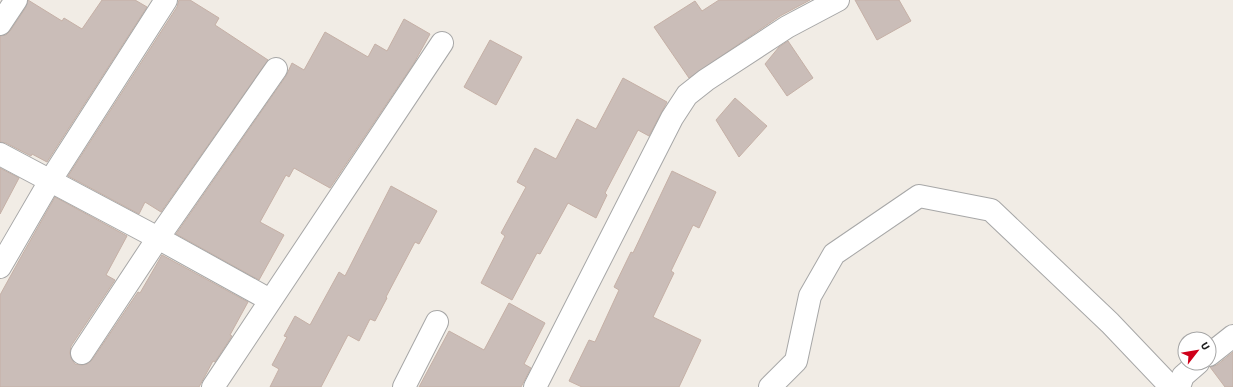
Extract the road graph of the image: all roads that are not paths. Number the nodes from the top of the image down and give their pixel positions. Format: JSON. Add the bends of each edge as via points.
{"nodes":[{"id":1,"x":16,"y":0,"type":"edge"},
{"id":2,"x":166,"y":0,"type":"edge"},
{"id":3,"x":838,"y":0,"type":"edge"},
{"id":4,"x":0,"y":24,"type":"edge"},
{"id":5,"x":442,"y":43,"type":"dead end"},
{"id":6,"x":276,"y":68,"type":"dead end"},
{"id":7,"x":0,"y":154,"type":"edge"},
{"id":8,"x":50,"y":181,"type":"junction"},
{"id":9,"x":158,"y":238,"type":"junction"},
{"id":10,"x":0,"y":267,"type":"edge"},
{"id":11,"x":270,"y":300,"type":"junction"},
{"id":12,"x":437,"y":322,"type":"dead end"},
{"id":13,"x":1233,"y":336,"type":"edge"},
{"id":14,"x":1217,"y":349,"type":"edge"},
{"id":15,"x":82,"y":353,"type":"dead end"},
{"id":16,"x":1189,"y":371,"type":"edge"},
{"id":17,"x":213,"y":387,"type":"edge"},
{"id":18,"x":404,"y":387,"type":"edge"},
{"id":19,"x":535,"y":387,"type":"edge"},
{"id":20,"x":770,"y":387,"type":"edge"},
{"id":21,"x":1171,"y":387,"type":"edge"},
{"id":22,"x":1179,"y":387,"type":"edge"}],
"edges":[{"from":1,"to":4,"type":"street"},
{"from":2,"to":8,"type":"street"},
{"from":3,"to":19,"type":"street","via":[[787,28],[687,95],[672,118]]},
{"from":5,"to":11,"type":"street"},
{"from":6,"to":9,"type":"street"},
{"from":7,"to":8,"type":"street"},
{"from":8,"to":9,"type":"street"},
{"from":8,"to":10,"type":"street"},
{"from":9,"to":11,"type":"street"},
{"from":9,"to":15,"type":"street"},
{"from":11,"to":17,"type":"street"},
{"from":12,"to":18,"type":"street"},
{"from":13,"to":14,"type":"street"},
{"from":16,"to":22,"type":"street","via":[[1183,376]]},
{"from":20,"to":21,"type":"street","via":[[796,361],[810,296],[834,254],[918,196],[991,210],[1110,323]]}]}
